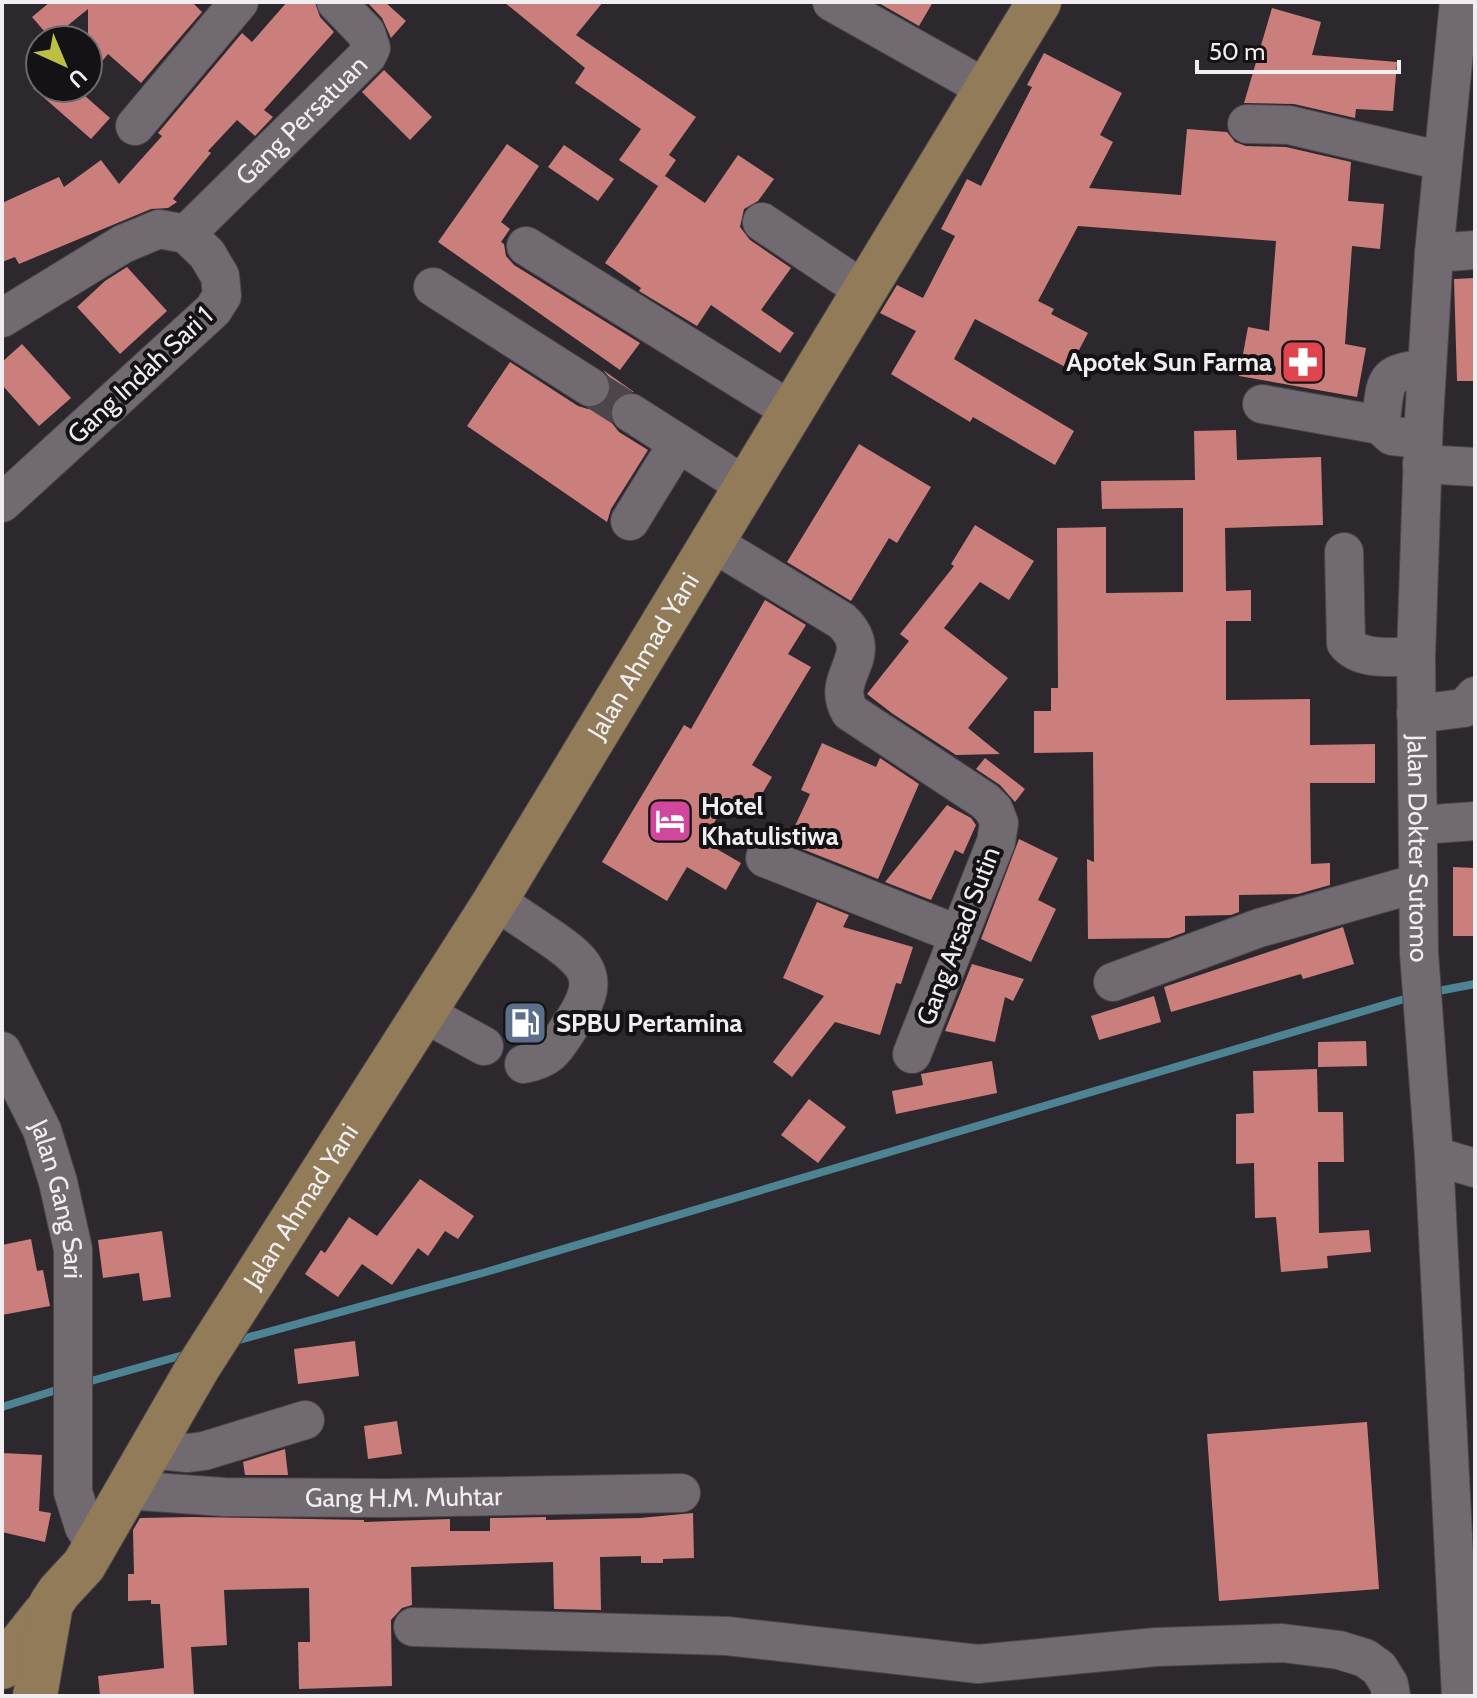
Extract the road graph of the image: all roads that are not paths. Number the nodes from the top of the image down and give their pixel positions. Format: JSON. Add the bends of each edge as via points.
{"nodes":[{"id":1,"x":239,"y":2,"type":"edge"},
{"id":2,"x":336,"y":2,"type":"edge"},
{"id":3,"x":832,"y":2,"type":"edge"},
{"id":4,"x":1039,"y":2,"type":"edge"},
{"id":5,"x":1459,"y":2,"type":"edge"},
{"id":6,"x":985,"y":88,"type":"junction"},
{"id":7,"x":1247,"y":124,"type":"dead end"},
{"id":8,"x":135,"y":126,"type":"dead end"},
{"id":9,"x":1442,"y":161,"type":"junction"},
{"id":10,"x":762,"y":222,"type":"dead end"},
{"id":11,"x":186,"y":234,"type":"junction"},
{"id":12,"x":526,"y":246,"type":"dead end"},
{"id":13,"x":1475,"y":250,"type":"edge"},
{"id":14,"x":1434,"y":253,"type":"junction"},
{"id":15,"x":433,"y":287,"type":"dead end"},
{"id":16,"x":865,"y":291,"type":"junction"},
{"id":17,"x":2,"y":318,"type":"edge"},
{"id":18,"x":1427,"y":370,"type":"junction"},
{"id":19,"x":590,"y":387,"type":"tunnel mouth"},
{"id":20,"x":1262,"y":404,"type":"dead end"},
{"id":21,"x":793,"y":412,"type":"junction"},
{"id":22,"x":631,"y":413,"type":"tunnel mouth"},
{"id":23,"x":1380,"y":425,"type":"junction"},
{"id":24,"x":678,"y":443,"type":"junction"},
{"id":25,"x":1423,"y":451,"type":"junction"},
{"id":26,"x":1475,"y":467,"type":"edge"},
{"id":27,"x":747,"y":487,"type":"junction"},
{"id":28,"x":2,"y":503,"type":"edge"},
{"id":29,"x":630,"y":521,"type":"dead end"},
{"id":30,"x":713,"y":543,"type":"junction"},
{"id":31,"x":1344,"y":552,"type":"dead end"},
{"id":32,"x":1416,"y":657,"type":"junction"},
{"id":33,"x":1475,"y":696,"type":"edge"},
{"id":34,"x":1416,"y":714,"type":"junction"},
{"id":35,"x":1475,"y":821,"type":"edge"},
{"id":36,"x":1420,"y":825,"type":"junction"},
{"id":37,"x":765,"y":858,"type":"dead end"},
{"id":38,"x":1418,"y":883,"type":"junction"},
{"id":39,"x":495,"y":901,"type":"junction"},
{"id":40,"x":959,"y":935,"type":"junction"},
{"id":41,"x":1113,"y":982,"type":"dead end"},
{"id":42,"x":424,"y":1013,"type":"junction"},
{"id":43,"x":484,"y":1046,"type":"dead end"},
{"id":44,"x":2,"y":1051,"type":"edge"},
{"id":45,"x":912,"y":1054,"type":"dead end"},
{"id":46,"x":524,"y":1064,"type":"dead end"},
{"id":47,"x":1434,"y":1156,"type":"junction"},
{"id":48,"x":1475,"y":1168,"type":"edge"},
{"id":49,"x":305,"y":1420,"type":"dead end"},
{"id":50,"x":149,"y":1449,"type":"junction"},
{"id":51,"x":126,"y":1490,"type":"junction"},
{"id":52,"x":681,"y":1493,"type":"dead end"},
{"id":53,"x":78,"y":1578,"type":"junction"},
{"id":54,"x":413,"y":1627,"type":"dead end"},
{"id":55,"x":1467,"y":1645,"type":"edge"},
{"id":56,"x":2,"y":1667,"type":"edge"},
{"id":57,"x":35,"y":1696,"type":"edge"},
{"id":58,"x":64,"y":1696,"type":"edge"},
{"id":59,"x":1391,"y":1696,"type":"edge"},
{"id":60,"x":1461,"y":1696,"type":"edge"}],
"edges":[{"from":1,"to":8,"type":"street"},
{"from":2,"to":11,"type":"street","name":"Gang Persatuan","via":[[366,33],[371,48],[367,56]]},
{"from":3,"to":6,"type":"street"},
{"from":4,"to":6,"type":"main road","name":"Jalan Ahmad Yani"},
{"from":5,"to":9,"type":"street","name":"Jalan Dokter Sutomo"},
{"from":6,"to":16,"type":"main road","name":"Jalan Ahmad Yani"},
{"from":7,"to":9,"type":"street","via":[[1289,125]]},
{"from":9,"to":14,"type":"street","name":"Jalan Dokter Sutomo"},
{"from":10,"to":16,"type":"street"},
{"from":11,"to":17,"type":"street","via":[[159,229],[123,244]]},
{"from":11,"to":28,"type":"street","name":"Gang Indah Sari 1","via":[[220,276],[222,296],[213,310]]},
{"from":12,"to":21,"type":"street"},
{"from":13,"to":14,"type":"street"},
{"from":14,"to":18,"type":"street","name":"Jalan Dokter Sutomo"},
{"from":15,"to":19,"type":"street"},
{"from":16,"to":21,"type":"main road","name":"Jalan Ahmad Yani"},
{"from":18,"to":23,"type":"street","via":[[1402,370],[1387,382]]},
{"from":18,"to":25,"type":"street","name":"Jalan Dokter Sutomo"},
{"from":20,"to":23,"type":"street"},
{"from":21,"to":27,"type":"main road","name":"Jalan Ahmad Yani"},
{"from":22,"to":24,"type":"street"},
{"from":23,"to":25,"type":"street"},
{"from":24,"to":27,"type":"street"},
{"from":24,"to":29,"type":"street"},
{"from":25,"to":26,"type":"street"},
{"from":25,"to":32,"type":"street","name":"Jalan Dokter Sutomo"},
{"from":27,"to":30,"type":"main road","name":"Jalan Ahmad Yani"},
{"from":30,"to":39,"type":"main road","name":"Jalan Ahmad Yani"},
{"from":30,"to":40,"type":"street","name":"Gang Arsad Sutin","via":[[851,629],[857,650],[843,691],[850,712],[994,810],[999,823],[996,842]]},
{"from":31,"to":32,"type":"street","via":[[1346,643],[1364,655]]},
{"from":32,"to":34,"type":"street","name":"Jalan Dokter Sutomo"},
{"from":33,"to":34,"type":"street","via":[[1464,708]]},
{"from":34,"to":36,"type":"street","name":"Jalan Dokter Sutomo"},
{"from":35,"to":36,"type":"street"},
{"from":36,"to":38,"type":"street","name":"Jalan Dokter Sutomo"},
{"from":37,"to":40,"type":"street"},
{"from":38,"to":41,"type":"street","via":[[1259,928]]},
{"from":38,"to":47,"type":"street","name":"Jalan Dokter Sutomo"},
{"from":39,"to":42,"type":"main road","name":"Jalan Ahmad Yani"},
{"from":39,"to":46,"type":"street","via":[[573,953],[586,969],[585,1005],[544,1060]]},
{"from":40,"to":45,"type":"street","name":"Gang Arsad Sutin"},
{"from":42,"to":43,"type":"street"},
{"from":42,"to":50,"type":"main road","name":"Jalan Ahmad Yani"},
{"from":44,"to":53,"type":"street","name":"Jalan Gang Sari","via":[[42,1130],[73,1249],[73,1492],[84,1527]]},
{"from":47,"to":48,"type":"street"},
{"from":47,"to":55,"type":"street","name":"Jalan Dokter Sutomo"},
{"from":49,"to":50,"type":"street","via":[[204,1451]]},
{"from":50,"to":51,"type":"main road","name":"Jalan Ahmad Yani"},
{"from":51,"to":52,"type":"street","name":"Gang H.M. Muhtar","via":[[313,1498]]},
{"from":51,"to":53,"type":"main road","name":"Jalan Ahmad Yani"},
{"from":53,"to":56,"type":"main road"},
{"from":53,"to":57,"type":"main road"},
{"from":53,"to":58,"type":"main road"},
{"from":54,"to":59,"type":"street","via":[[727,1636],[978,1664],[1156,1647],[1282,1643],[1365,1658],[1379,1668]]},
{"from":55,"to":60,"type":"street","name":"Jalan Dokter Sutomo"}]}
